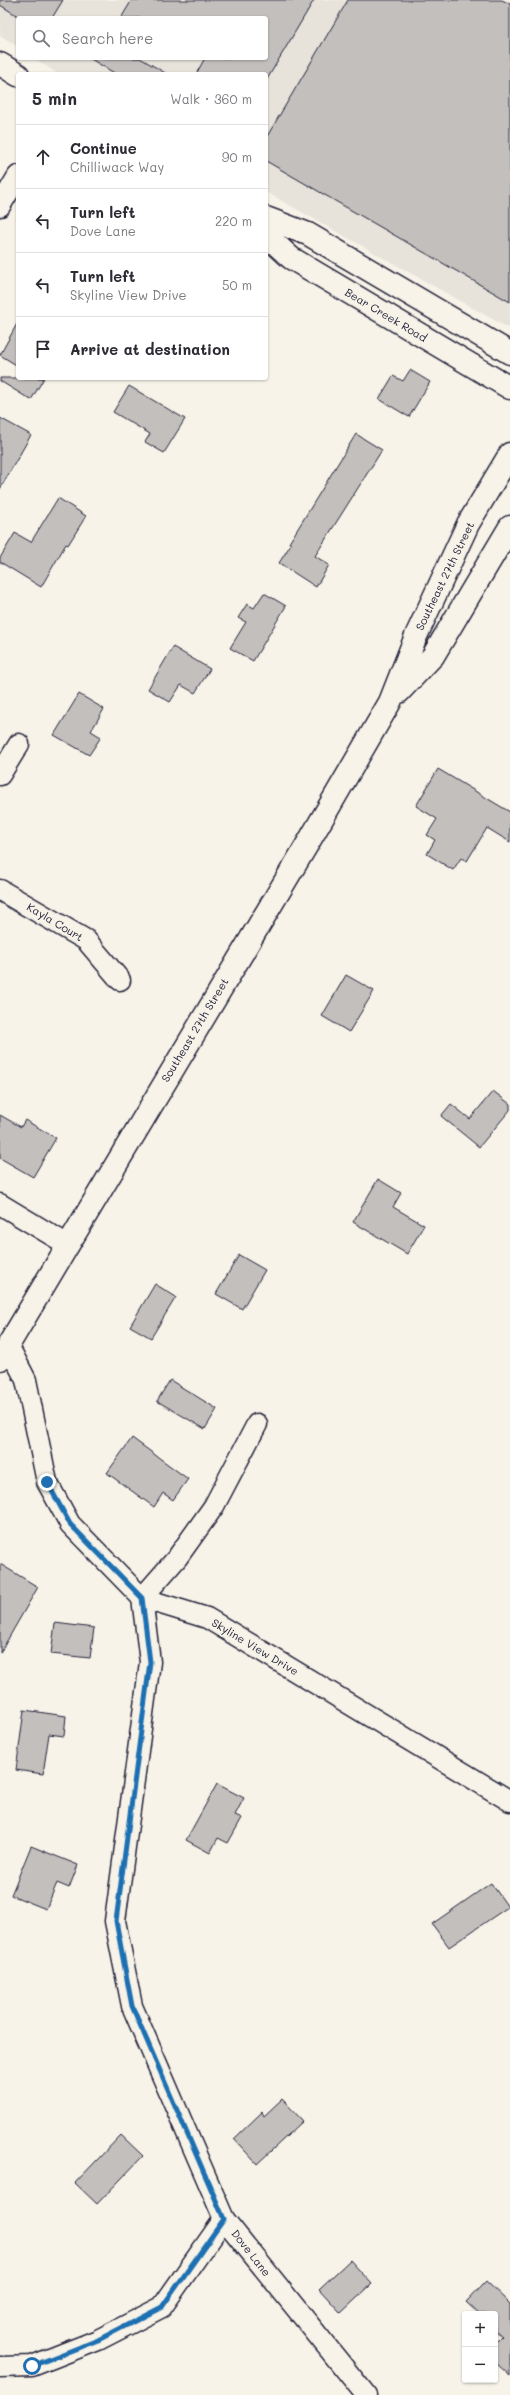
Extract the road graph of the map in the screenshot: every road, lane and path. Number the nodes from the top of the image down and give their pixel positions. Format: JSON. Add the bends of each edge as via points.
{"nodes":[{"id":1,"x":0,"y":64,"type":"edge"},
{"id":2,"x":16,"y":73,"type":"edge"},
{"id":3,"x":16,"y":179,"type":"edge"},
{"id":4,"x":0,"y":206,"type":"edge"},
{"id":5,"x":268,"y":219,"type":"edge"},
{"id":6,"x":268,"y":237,"type":"edge"},
{"id":7,"x":510,"y":353,"type":"edge"},
{"id":8,"x":510,"y":388,"type":"edge"},
{"id":9,"x":510,"y":454,"type":"edge"},
{"id":10,"x":510,"y":527,"type":"edge"},
{"id":11,"x":390,"y":702,"type":"junction"},
{"id":12,"x":19,"y":744,"type":"dead end"},
{"id":13,"x":0,"y":775,"type":"edge"},
{"id":14,"x":2,"y":894,"type":"edge"},
{"id":15,"x":120,"y":980,"type":"dead end"},
{"id":16,"x":0,"y":1204,"type":"edge"},
{"id":17,"x":68,"y":1245,"type":"junction"},
{"id":18,"x":4,"y":1352,"type":"edge"},
{"id":19,"x":257,"y":1424,"type":"dead end"},
{"id":20,"x":142,"y":1598,"type":"junction"},
{"id":21,"x":510,"y":1801,"type":"edge"},
{"id":22,"x":224,"y":2219,"type":"junction"},
{"id":23,"x":0,"y":2367,"type":"edge"},
{"id":24,"x":366,"y":2395,"type":"edge"}],
"edges":[{"from":1,"to":2,"type":"main road"},
{"from":3,"to":4,"type":"street"},
{"from":5,"to":7,"type":"main road","via":[[308,234]]},
{"from":6,"to":8,"type":"main road","name":"Bear Creek Road","via":[[291,258]]},
{"from":9,"to":11,"type":"main road","name":"Southeast 27th Street","via":[[468,524],[416,636]]},
{"from":10,"to":11,"type":"main road","name":"Southeast 27th Street","via":[[433,656]]},
{"from":11,"to":17,"type":"main road","name":"Southeast 27th Street"},
{"from":12,"to":13,"type":"street"},
{"from":14,"to":15,"type":"street","name":"Kayla Court","via":[[86,940]]},
{"from":16,"to":17,"type":"street"},
{"from":17,"to":18,"type":"main road","name":"Southeast 27th Street"},
{"from":18,"to":20,"type":"street","name":"Skyline View Drive","via":[[26,1380],[47,1482],[70,1524]]},
{"from":19,"to":20,"type":"street","via":[[214,1506],[177,1558]]},
{"from":20,"to":21,"type":"street","name":"Skyline View Drive","via":[[207,1618]]},
{"from":20,"to":22,"type":"street","name":"Dove Lane","via":[[150,1662],[116,1921],[132,2006]]},
{"from":22,"to":23,"type":"street","via":[[162,2307],[98,2340],[32,2366]]},
{"from":22,"to":24,"type":"street","name":"Dove Lane"}]}
